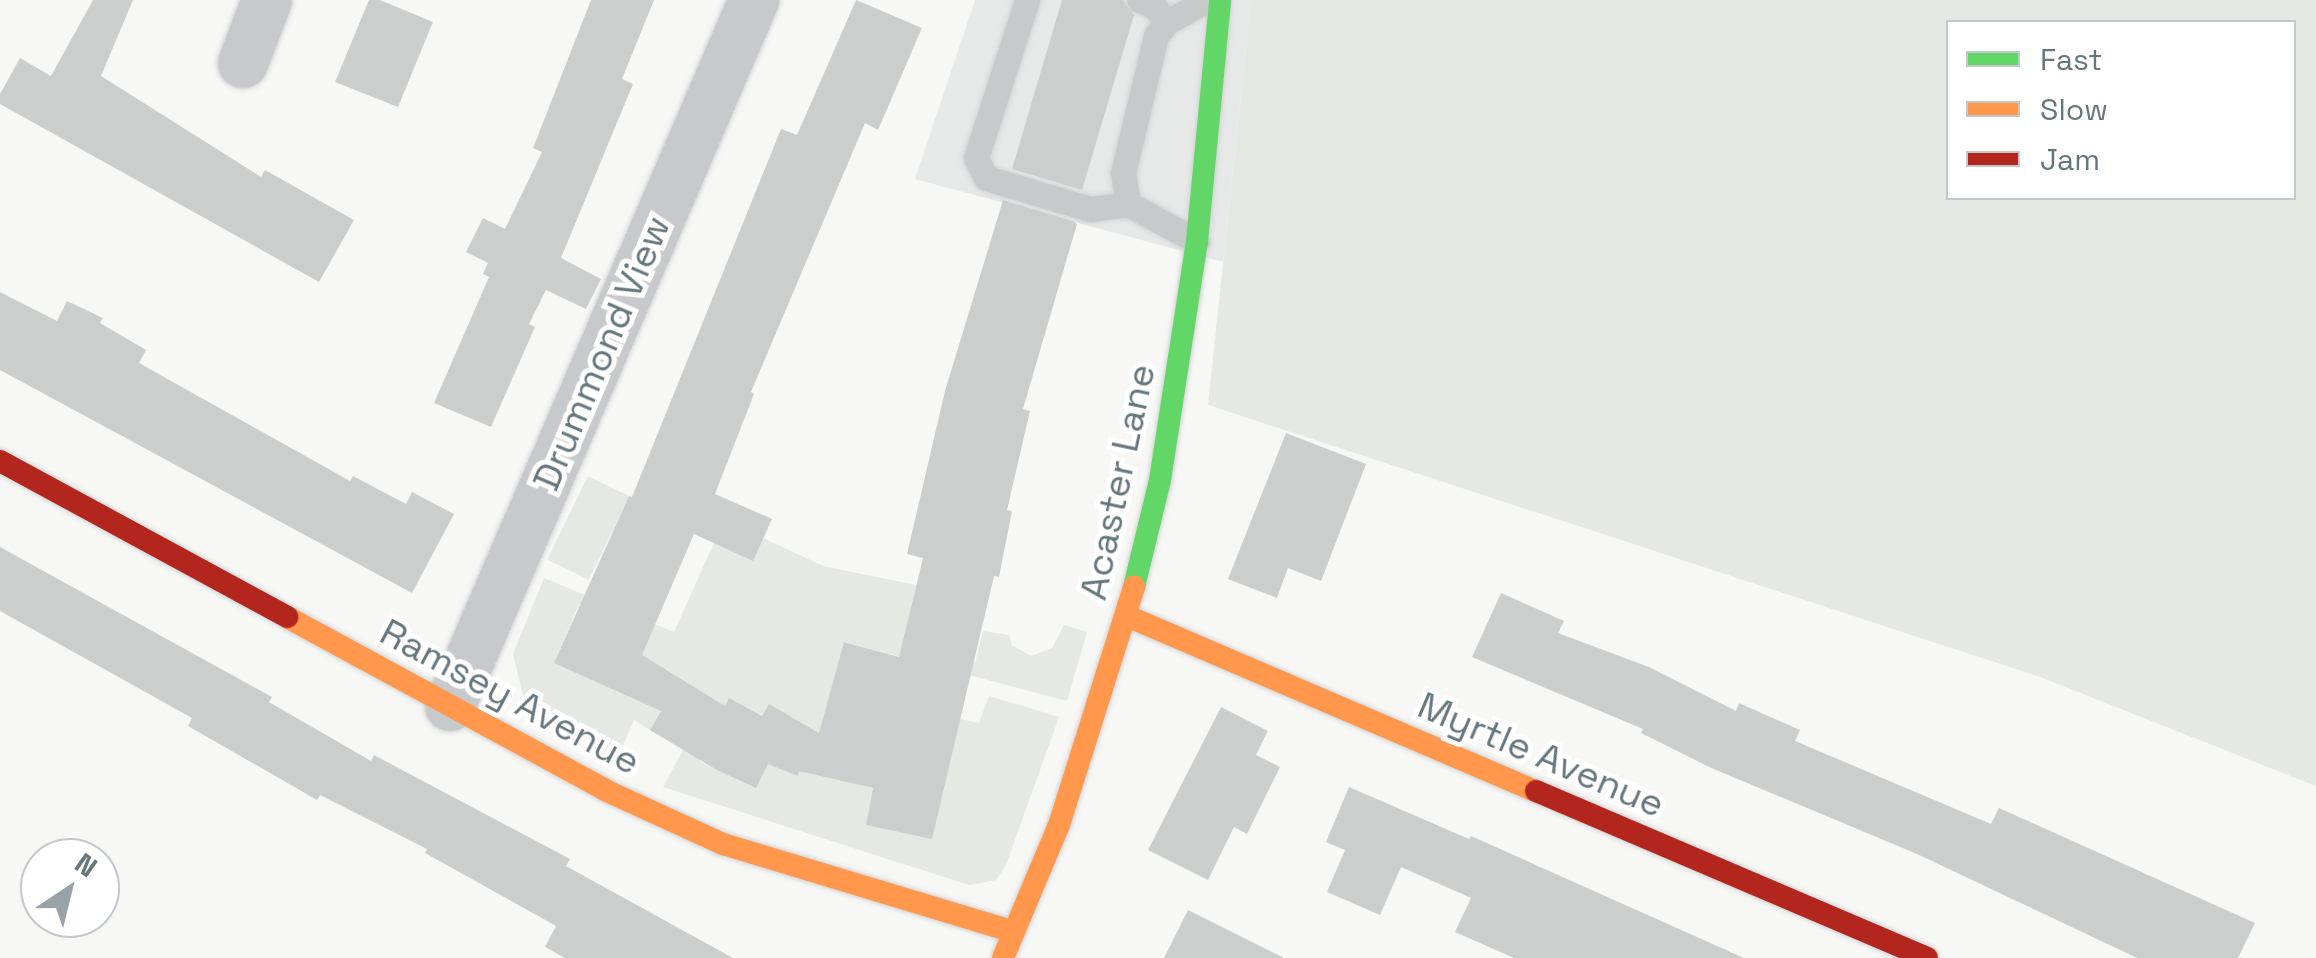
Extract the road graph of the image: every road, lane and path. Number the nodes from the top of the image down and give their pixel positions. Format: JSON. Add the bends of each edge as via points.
{"nodes":[{"id":1,"x":267,"y":0,"type":"edge"},
{"id":2,"x":754,"y":0,"type":"edge"},
{"id":3,"x":1026,"y":0,"type":"edge"},
{"id":4,"x":1140,"y":0,"type":"edge"},
{"id":5,"x":1207,"y":0,"type":"edge"},
{"id":6,"x":1220,"y":0,"type":"edge"},
{"id":7,"x":1167,"y":22,"type":"junction"},
{"id":8,"x":243,"y":63,"type":"dead end"},
{"id":9,"x":1128,"y":204,"type":"junction"},
{"id":10,"x":1197,"y":241,"type":"junction"},
{"id":11,"x":0,"y":460,"type":"edge"},
{"id":12,"x":1127,"y":616,"type":"junction"},
{"id":13,"x":450,"y":706,"type":"junction"},
{"id":14,"x":1014,"y":932,"type":"junction"},
{"id":15,"x":1002,"y":958,"type":"edge"},
{"id":16,"x":1927,"y":958,"type":"edge"}],
"edges":[{"from":1,"to":8,"type":"street"},
{"from":2,"to":13,"type":"street","name":"Drummond View"},
{"from":3,"to":9,"type":"lane","via":[[976,158],[986,178],[1090,209]]},
{"from":4,"to":7,"type":"lane"},
{"from":5,"to":7,"type":"lane"},
{"from":6,"to":10,"type":"street","name":"Acaster Lane"},
{"from":7,"to":9,"type":"lane","via":[[1156,36],[1123,173]]},
{"from":9,"to":10,"type":"lane"},
{"from":10,"to":12,"type":"street","name":"Acaster Lane","via":[[1160,480]]},
{"from":11,"to":13,"type":"street","name":"Ramsey Avenue"},
{"from":12,"to":14,"type":"street","name":"Acaster Lane","via":[[1059,825]]},
{"from":12,"to":16,"type":"street","name":"Myrtle Avenue"},
{"from":13,"to":14,"type":"street","name":"Ramsey Avenue","via":[[605,790],[723,844]]},
{"from":14,"to":15,"type":"street","name":"Acaster Lane"}]}
